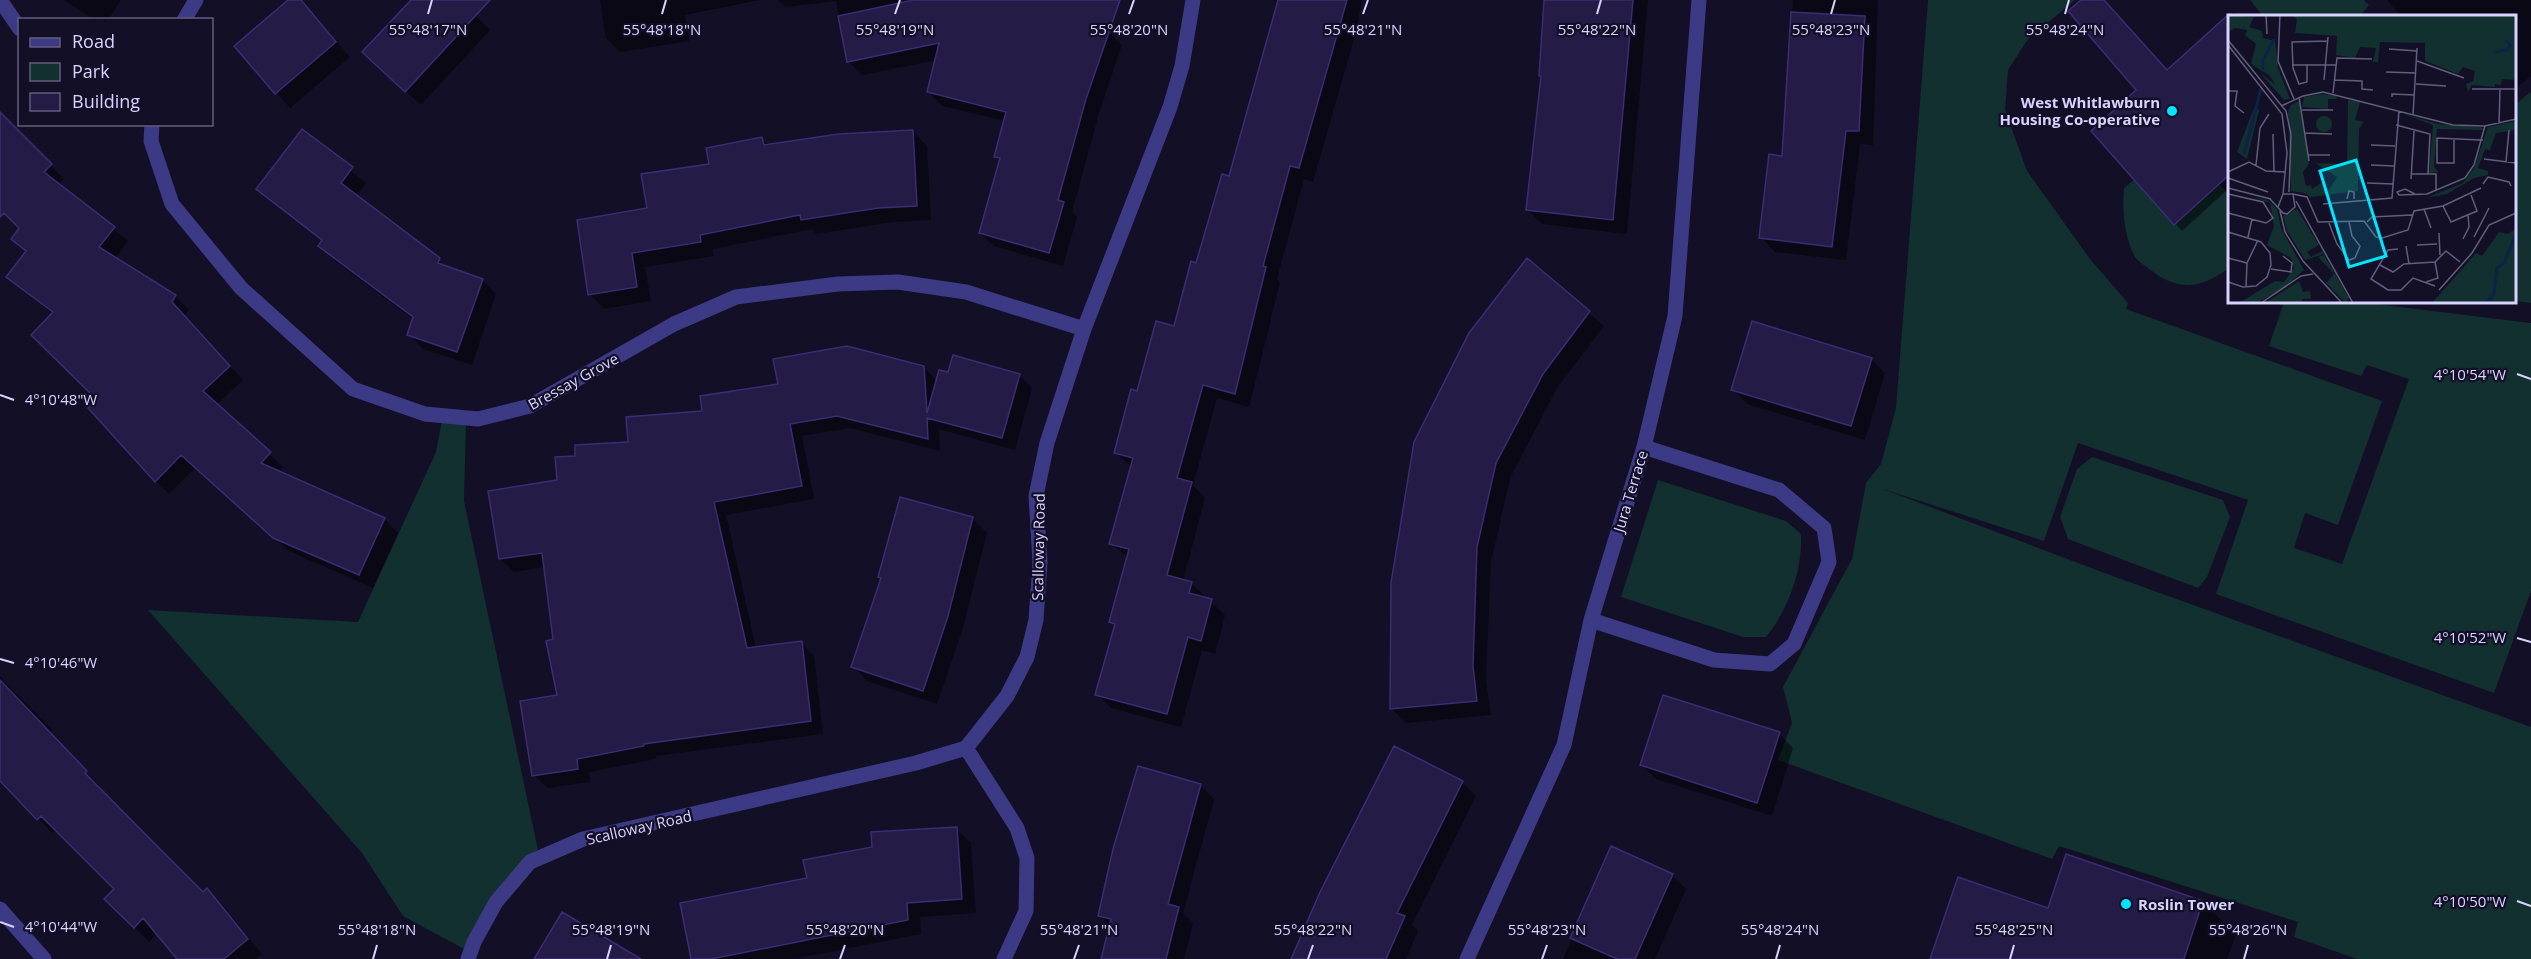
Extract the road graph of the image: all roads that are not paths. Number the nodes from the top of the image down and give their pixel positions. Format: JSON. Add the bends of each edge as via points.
{"nodes":[{"id":1,"x":0,"y":0,"type":"edge"},
{"id":2,"x":196,"y":0,"type":"edge"},
{"id":3,"x":1193,"y":0,"type":"edge"},
{"id":4,"x":1699,"y":0,"type":"edge"},
{"id":5,"x":185,"y":18,"type":"edge"},
{"id":6,"x":18,"y":26,"type":"edge"},
{"id":7,"x":152,"y":126,"type":"edge"},
{"id":8,"x":1084,"y":329,"type":"junction"},
{"id":9,"x":1644,"y":447,"type":"junction"},
{"id":10,"x":1591,"y":620,"type":"junction"},
{"id":11,"x":966,"y":748,"type":"junction"},
{"id":12,"x":0,"y":909,"type":"edge"},
{"id":13,"x":44,"y":959,"type":"edge"},
{"id":14,"x":468,"y":959,"type":"edge"},
{"id":15,"x":1004,"y":959,"type":"edge"},
{"id":16,"x":1467,"y":959,"type":"edge"}],
"edges":[{"from":1,"to":6,"type":"street"},
{"from":2,"to":5,"type":"street"},
{"from":3,"to":8,"type":"street","name":"Scalloway Road","via":[[1182,66],[1170,107]]},
{"from":4,"to":9,"type":"street","name":"Jura Terrace","via":[[1675,316]]},
{"from":7,"to":8,"type":"street","name":"Bressay Grove","via":[[151,141],[172,204],[241,288],[352,389],[425,414],[478,419],[530,406],[674,324],[736,297],[838,284],[898,282],[966,292]]},
{"from":8,"to":11,"type":"street","name":"Scalloway Road","via":[[1047,443],[1036,496],[1040,562],[1037,608],[1026,657],[1007,696]]},
{"from":9,"to":10,"type":"street","name":"Jura Terrace"},
{"from":9,"to":10,"type":"street","via":[[1779,490],[1824,528],[1829,562],[1794,644],[1770,664],[1714,660]]},
{"from":10,"to":16,"type":"street","name":"Jura Terrace","via":[[1564,745]]},
{"from":11,"to":14,"type":"street","name":"Scalloway Road","via":[[916,764],[583,839],[530,862],[496,902]]},
{"from":11,"to":15,"type":"street","via":[[1017,828],[1027,858],[1026,911]]},
{"from":12,"to":13,"type":"street"}]}
